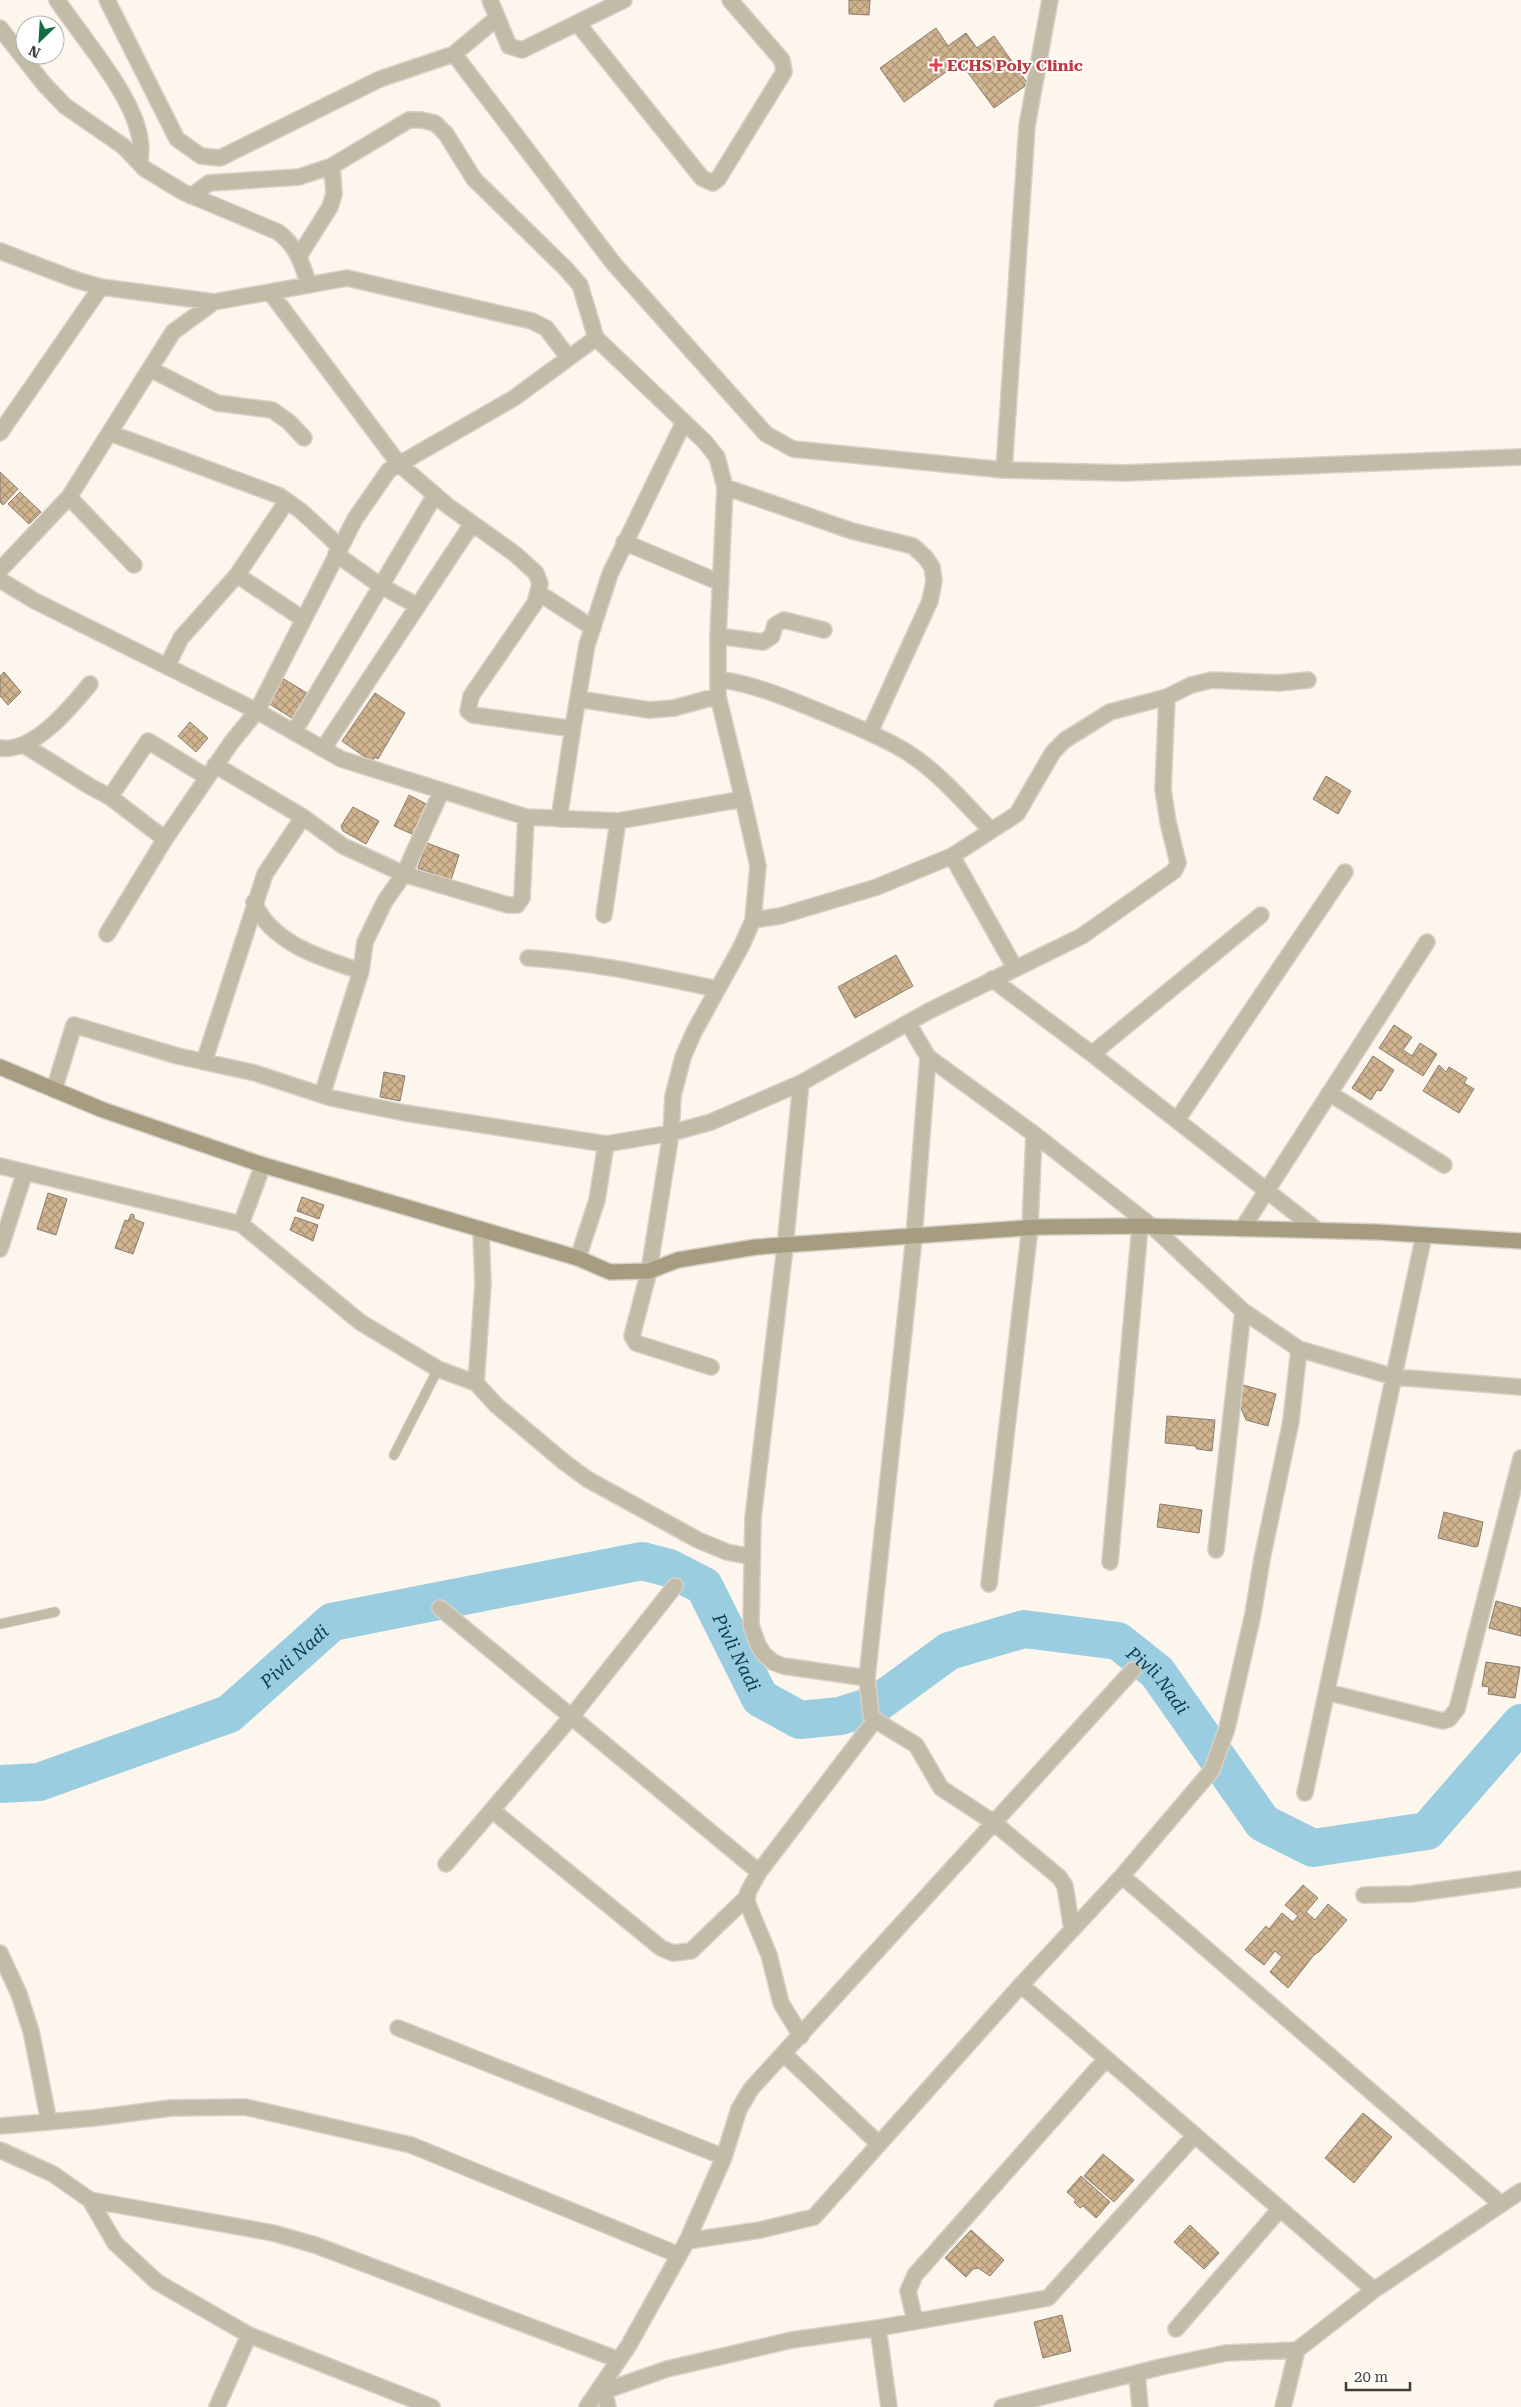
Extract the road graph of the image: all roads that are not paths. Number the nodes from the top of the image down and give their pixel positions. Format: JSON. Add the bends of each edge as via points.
{"nodes":[{"id":1,"x":58,"y":0,"type":"edge"},
{"id":2,"x":107,"y":0,"type":"edge"},
{"id":3,"x":490,"y":0,"type":"edge"},
{"id":4,"x":624,"y":0,"type":"edge"},
{"id":5,"x":730,"y":0,"type":"edge"},
{"id":6,"x":1050,"y":0,"type":"edge"},
{"id":7,"x":497,"y":18,"type":"junction"},
{"id":8,"x":578,"y":24,"type":"junction"},
{"id":9,"x":0,"y":28,"type":"edge"},
{"id":10,"x":454,"y":54,"type":"junction"},
{"id":11,"x":140,"y":163,"type":"junction"},
{"id":12,"x":332,"y":166,"type":"junction"},
{"id":13,"x":191,"y":196,"type":"junction"},
{"id":14,"x":0,"y":250,"type":"edge"},
{"id":15,"x":299,"y":256,"type":"junction"},
{"id":16,"x":309,"y":285,"type":"junction"},
{"id":17,"x":101,"y":287,"type":"junction"},
{"id":18,"x":270,"y":292,"type":"junction"},
{"id":19,"x":214,"y":302,"type":"junction"},
{"id":20,"x":596,"y":338,"type":"junction"},
{"id":21,"x":568,"y":357,"type":"junction"},
{"id":22,"x":150,"y":369,"type":"junction"},
{"id":23,"x":684,"y":422,"type":"junction"},
{"id":24,"x":0,"y":433,"type":"edge"},
{"id":25,"x":110,"y":433,"type":"junction"},
{"id":26,"x":304,"y":438,"type":"dead end"},
{"id":27,"x":1521,"y":457,"type":"edge"},
{"id":28,"x":398,"y":464,"type":"junction"},
{"id":29,"x":1004,"y":470,"type":"junction"},
{"id":30,"x":725,"y":488,"type":"junction"},
{"id":31,"x":435,"y":495,"type":"junction"},
{"id":32,"x":69,"y":497,"type":"junction"},
{"id":33,"x":287,"y":501,"type":"junction"},
{"id":34,"x":472,"y":524,"type":"junction"},
{"id":35,"x":624,"y":542,"type":"junction"},
{"id":36,"x":338,"y":550,"type":"junction"},
{"id":37,"x":134,"y":565,"type":"dead end"},
{"id":38,"x":0,"y":570,"type":"edge"},
{"id":39,"x":238,"y":575,"type":"junction"},
{"id":40,"x":0,"y":580,"type":"edge"},
{"id":41,"x":721,"y":583,"type":"junction"},
{"id":42,"x":381,"y":586,"type":"junction"},
{"id":43,"x":539,"y":593,"type":"junction"},
{"id":44,"x":418,"y":606,"type":"junction"},
{"id":45,"x":303,"y":619,"type":"junction"},
{"id":46,"x":593,"y":628,"type":"junction"},
{"id":47,"x":824,"y":630,"type":"dead end"},
{"id":48,"x":718,"y":636,"type":"junction"},
{"id":49,"x":167,"y":666,"type":"junction"},
{"id":50,"x":718,"y":679,"type":"junction"},
{"id":51,"x":1308,"y":680,"type":"dead end"},
{"id":52,"x":90,"y":684,"type":"dead end"},
{"id":53,"x":718,"y":696,"type":"junction"},
{"id":54,"x":1167,"y":697,"type":"junction"},
{"id":55,"x":578,"y":699,"type":"junction"},
{"id":56,"x":256,"y":711,"type":"junction"},
{"id":57,"x":573,"y":727,"type":"junction"},
{"id":58,"x":294,"y":732,"type":"junction"},
{"id":59,"x":870,"y":732,"type":"junction"},
{"id":60,"x":24,"y":745,"type":"junction"},
{"id":61,"x":0,"y":748,"type":"edge"},
{"id":62,"x":323,"y":749,"type":"junction"},
{"id":63,"x":211,"y":771,"type":"junction"},
{"id":64,"x":441,"y":792,"type":"junction"},
{"id":65,"x":110,"y":797,"type":"junction"},
{"id":66,"x":743,"y":798,"type":"junction"},
{"id":67,"x":303,"y":817,"type":"junction"},
{"id":68,"x":526,"y":818,"type":"junction"},
{"id":69,"x":559,"y":819,"type":"junction"},
{"id":70,"x":618,"y":821,"type":"junction"},
{"id":71,"x":991,"y":830,"type":"junction"},
{"id":72,"x":165,"y":839,"type":"junction"},
{"id":73,"x":952,"y":856,"type":"junction"},
{"id":74,"x":1344,"y":872,"type":"dead end"},
{"id":75,"x":404,"y":874,"type":"junction"},
{"id":76,"x":254,"y":902,"type":"junction"},
{"id":77,"x":604,"y":915,"type":"dead end"},
{"id":78,"x":1261,"y":915,"type":"dead end"},
{"id":79,"x":753,"y":920,"type":"junction"},
{"id":80,"x":107,"y":934,"type":"dead end"},
{"id":81,"x":1427,"y":942,"type":"dead end"},
{"id":82,"x":528,"y":958,"type":"dead end"},
{"id":83,"x":1015,"y":968,"type":"junction"},
{"id":84,"x":361,"y":971,"type":"junction"},
{"id":85,"x":992,"y":979,"type":"junction"},
{"id":86,"x":718,"y":989,"type":"junction"},
{"id":87,"x":908,"y":1023,"type":"junction"},
{"id":88,"x":1092,"y":1054,"type":"junction"},
{"id":89,"x":928,"y":1057,"type":"junction"},
{"id":90,"x":204,"y":1062,"type":"junction"},
{"id":91,"x":0,"y":1067,"type":"edge"},
{"id":92,"x":801,"y":1083,"type":"junction"},
{"id":93,"x":54,"y":1090,"type":"junction"},
{"id":94,"x":1329,"y":1093,"type":"junction"},
{"id":95,"x":322,"y":1095,"type":"junction"},
{"id":96,"x":1177,"y":1120,"type":"junction"},
{"id":97,"x":671,"y":1133,"type":"junction"},
{"id":98,"x":1034,"y":1134,"type":"junction"},
{"id":99,"x":606,"y":1144,"type":"junction"},
{"id":100,"x":1444,"y":1164,"type":"dead end"},
{"id":101,"x":263,"y":1165,"type":"junction"},
{"id":102,"x":0,"y":1166,"type":"edge"},
{"id":103,"x":25,"y":1172,"type":"junction"},
{"id":104,"x":1266,"y":1190,"type":"junction"},
{"id":105,"x":241,"y":1224,"type":"junction"},
{"id":106,"x":1030,"y":1227,"type":"junction"},
{"id":107,"x":1147,"y":1227,"type":"junction"},
{"id":108,"x":1242,"y":1229,"type":"junction"},
{"id":109,"x":481,"y":1230,"type":"junction"},
{"id":110,"x":1317,"y":1230,"type":"junction"},
{"id":111,"x":1424,"y":1235,"type":"junction"},
{"id":112,"x":914,"y":1238,"type":"junction"},
{"id":113,"x":1521,"y":1241,"type":"edge"},
{"id":114,"x":785,"y":1247,"type":"junction"},
{"id":115,"x":0,"y":1249,"type":"edge"},
{"id":116,"x":578,"y":1258,"type":"junction"},
{"id":117,"x":649,"y":1270,"type":"junction"},
{"id":118,"x":1243,"y":1311,"type":"junction"},
{"id":119,"x":1298,"y":1349,"type":"junction"},
{"id":120,"x":711,"y":1367,"type":"dead end"},
{"id":121,"x":438,"y":1369,"type":"junction"},
{"id":122,"x":1394,"y":1377,"type":"junction"},
{"id":123,"x":476,"y":1383,"type":"junction"},
{"id":124,"x":1521,"y":1387,"type":"edge"},
{"id":125,"x":394,"y":1455,"type":"dead end"},
{"id":126,"x":1521,"y":1458,"type":"edge"},
{"id":127,"x":1216,"y":1550,"type":"dead end"},
{"id":128,"x":752,"y":1557,"type":"junction"},
{"id":129,"x":1110,"y":1562,"type":"dead end"},
{"id":130,"x":990,"y":1584,"type":"dead end"},
{"id":131,"x":675,"y":1586,"type":"dead end"},
{"id":132,"x":440,"y":1608,"type":"dead end"},
{"id":133,"x":55,"y":1612,"type":"dead end"},
{"id":134,"x":0,"y":1624,"type":"edge"},
{"id":135,"x":1133,"y":1670,"type":"dead end"},
{"id":136,"x":866,"y":1682,"type":"junction"},
{"id":137,"x":1327,"y":1692,"type":"junction"},
{"id":138,"x":872,"y":1715,"type":"junction"},
{"id":139,"x":572,"y":1716,"type":"junction"},
{"id":140,"x":1305,"y":1792,"type":"dead end"},
{"id":141,"x":493,"y":1811,"type":"junction"},
{"id":142,"x":993,"y":1822,"type":"junction"},
{"id":143,"x":446,"y":1864,"type":"dead end"},
{"id":144,"x":759,"y":1872,"type":"junction"},
{"id":145,"x":1122,"y":1876,"type":"junction"},
{"id":146,"x":1521,"y":1879,"type":"edge"},
{"id":147,"x":1364,"y":1895,"type":"dead end"},
{"id":148,"x":746,"y":1898,"type":"junction"},
{"id":149,"x":1072,"y":1930,"type":"junction"},
{"id":150,"x":0,"y":1953,"type":"edge"},
{"id":151,"x":1021,"y":1985,"type":"junction"},
{"id":152,"x":398,"y":2028,"type":"dead end"},
{"id":153,"x":801,"y":2036,"type":"junction"},
{"id":154,"x":784,"y":2054,"type":"junction"},
{"id":155,"x":1106,"y":2059,"type":"junction"},
{"id":156,"x":49,"y":2122,"type":"junction"},
{"id":157,"x":0,"y":2126,"type":"edge"},
{"id":158,"x":1195,"y":2135,"type":"junction"},
{"id":159,"x":879,"y":2144,"type":"junction"},
{"id":160,"x":0,"y":2150,"type":"edge"},
{"id":161,"x":724,"y":2157,"type":"junction"},
{"id":162,"x":1521,"y":2190,"type":"edge"},
{"id":163,"x":90,"y":2200,"type":"junction"},
{"id":164,"x":1501,"y":2204,"type":"junction"},
{"id":165,"x":1280,"y":2209,"type":"junction"},
{"id":166,"x":687,"y":2241,"type":"junction"},
{"id":167,"x":680,"y":2255,"type":"junction"},
{"id":168,"x":1374,"y":2290,"type":"junction"},
{"id":169,"x":915,"y":2321,"type":"junction"},
{"id":170,"x":878,"y":2328,"type":"junction"},
{"id":171,"x":1176,"y":2329,"type":"dead end"},
{"id":172,"x":249,"y":2335,"type":"junction"},
{"id":173,"x":1297,"y":2350,"type":"junction"},
{"id":174,"x":618,"y":2360,"type":"junction"},
{"id":175,"x":1137,"y":2373,"type":"junction"},
{"id":176,"x":600,"y":2392,"type":"junction"},
{"id":177,"x":217,"y":2407,"type":"edge"},
{"id":178,"x":432,"y":2407,"type":"edge"},
{"id":179,"x":587,"y":2407,"type":"edge"},
{"id":180,"x":608,"y":2407,"type":"edge"},
{"id":181,"x":889,"y":2407,"type":"edge"},
{"id":182,"x":1002,"y":2407,"type":"edge"},
{"id":183,"x":1140,"y":2407,"type":"edge"},
{"id":184,"x":1283,"y":2407,"type":"edge"}],
"edges":[{"from":1,"to":11,"type":"street","via":[[123,97],[140,139]]},
{"from":2,"to":10,"type":"street","via":[[177,139],[201,156],[220,158],[380,79]]},
{"from":3,"to":7,"type":"street"},
{"from":4,"to":8,"type":"street"},
{"from":5,"to":8,"type":"street","via":[[782,60],[784,72],[718,180],[713,182],[702,178]]},
{"from":6,"to":29,"type":"street","via":[[1027,126]]},
{"from":7,"to":8,"type":"street","via":[[509,46],[522,50]]},
{"from":7,"to":10,"type":"street"},
{"from":9,"to":11,"type":"street","via":[[65,106],[122,146]]},
{"from":10,"to":29,"type":"street","via":[[614,264],[766,434],[793,449]]},
{"from":11,"to":13,"type":"street","via":[[167,184]]},
{"from":12,"to":13,"type":"street","via":[[299,177],[209,183]]},
{"from":12,"to":15,"type":"street","via":[[334,194],[330,207]]},
{"from":12,"to":20,"type":"street","via":[[409,120],[435,123],[446,134],[474,179],[580,285]]},
{"from":13,"to":15,"type":"street","via":[[278,232],[290,241]]},
{"from":14,"to":17,"type":"street"},
{"from":15,"to":16,"type":"street"},
{"from":16,"to":18,"type":"street"},
{"from":16,"to":21,"type":"street","via":[[347,278],[532,321],[546,328]]},
{"from":17,"to":19,"type":"street"},
{"from":17,"to":24,"type":"street"},
{"from":18,"to":19,"type":"street"},
{"from":18,"to":28,"type":"street"},
{"from":19,"to":22,"type":"street","via":[[173,332]]},
{"from":20,"to":21,"type":"street"},
{"from":20,"to":23,"type":"street"},
{"from":21,"to":28,"type":"street","via":[[514,398]]},
{"from":22,"to":25,"type":"street"},
{"from":22,"to":26,"type":"street","via":[[217,403],[272,410]]},
{"from":23,"to":30,"type":"street","via":[[718,457]]},
{"from":23,"to":35,"type":"street"},
{"from":25,"to":32,"type":"street"},
{"from":25,"to":33,"type":"street"},
{"from":27,"to":29,"type":"street","via":[[1125,473]]},
{"from":28,"to":31,"type":"street"},
{"from":28,"to":36,"type":"street","via":[[389,470]]},
{"from":30,"to":41,"type":"street"},
{"from":30,"to":59,"type":"street","via":[[852,531],[902,542],[919,551],[932,567],[934,581],[930,601]]},
{"from":31,"to":34,"type":"street"},
{"from":31,"to":42,"type":"street"},
{"from":32,"to":37,"type":"street"},
{"from":32,"to":38,"type":"street"},
{"from":33,"to":36,"type":"street"},
{"from":33,"to":39,"type":"street"},
{"from":34,"to":43,"type":"street","via":[[536,573]]},
{"from":34,"to":44,"type":"street"},
{"from":35,"to":41,"type":"street"},
{"from":35,"to":46,"type":"street"},
{"from":36,"to":42,"type":"street"},
{"from":36,"to":45,"type":"street"},
{"from":39,"to":45,"type":"street"},
{"from":39,"to":49,"type":"street","via":[[181,638]]},
{"from":40,"to":49,"type":"street"},
{"from":41,"to":48,"type":"street"},
{"from":42,"to":44,"type":"street"},
{"from":42,"to":58,"type":"street"},
{"from":43,"to":46,"type":"street"},
{"from":43,"to":57,"type":"street","via":[[471,696],[468,711],[473,716]]},
{"from":44,"to":62,"type":"street"},
{"from":45,"to":56,"type":"street"},
{"from":46,"to":55,"type":"street"},
{"from":47,"to":48,"type":"street","via":[[784,620],[775,625],[772,636],[763,642]]},
{"from":48,"to":50,"type":"street"},
{"from":49,"to":56,"type":"street"},
{"from":50,"to":53,"type":"street"},
{"from":50,"to":59,"type":"street","via":[[746,683]]},
{"from":51,"to":54,"type":"street","via":[[1279,683],[1212,680],[1191,685]]},
{"from":52,"to":60,"type":"street","via":[[58,720]]},
{"from":53,"to":55,"type":"street","via":[[674,708],[649,710]]},
{"from":53,"to":66,"type":"street"},
{"from":54,"to":71,"type":"street","via":[[1110,712],[1065,740],[1053,752],[1017,814]]},
{"from":54,"to":83,"type":"street","via":[[1163,789],[1178,863],[1174,871],[1082,936]]},
{"from":55,"to":57,"type":"street"},
{"from":56,"to":58,"type":"street"},
{"from":56,"to":63,"type":"street"},
{"from":57,"to":69,"type":"street"},
{"from":58,"to":62,"type":"street"},
{"from":59,"to":71,"type":"street","via":[[906,751],[932,772]]},
{"from":60,"to":61,"type":"street"},
{"from":60,"to":65,"type":"street"},
{"from":62,"to":64,"type":"street","via":[[340,759]]},
{"from":63,"to":65,"type":"street","via":[[148,741]]},
{"from":63,"to":67,"type":"street"},
{"from":63,"to":72,"type":"street"},
{"from":64,"to":68,"type":"street"},
{"from":64,"to":75,"type":"street"},
{"from":65,"to":72,"type":"street"},
{"from":66,"to":70,"type":"street"},
{"from":66,"to":79,"type":"street","via":[[758,866]]},
{"from":67,"to":75,"type":"street","via":[[343,846]]},
{"from":67,"to":76,"type":"street","via":[[265,874]]},
{"from":68,"to":69,"type":"street"},
{"from":68,"to":75,"type":"street","via":[[522,898],[517,905]]},
{"from":69,"to":70,"type":"street"},
{"from":70,"to":77,"type":"street"},
{"from":71,"to":73,"type":"street"},
{"from":72,"to":80,"type":"street"},
{"from":73,"to":79,"type":"street","via":[[877,887],[780,916]]},
{"from":73,"to":83,"type":"street"},
{"from":74,"to":96,"type":"street"},
{"from":75,"to":84,"type":"street","via":[[385,901],[365,942]]},
{"from":76,"to":84,"type":"street","via":[[266,924],[281,936],[326,960]]},
{"from":76,"to":90,"type":"street"},
{"from":78,"to":88,"type":"street"},
{"from":79,"to":86,"type":"street"},
{"from":81,"to":94,"type":"street"},
{"from":82,"to":86,"type":"street","via":[[570,960],[632,970]]},
{"from":83,"to":85,"type":"street"},
{"from":84,"to":95,"type":"street"},
{"from":85,"to":87,"type":"street"},
{"from":85,"to":88,"type":"street"},
{"from":86,"to":97,"type":"street","via":[[683,1057],[673,1096]]},
{"from":87,"to":89,"type":"street"},
{"from":87,"to":92,"type":"street"},
{"from":88,"to":96,"type":"street"},
{"from":89,"to":98,"type":"street"},
{"from":89,"to":112,"type":"street"},
{"from":90,"to":93,"type":"street","via":[[74,1025]]},
{"from":90,"to":95,"type":"street","via":[[255,1073]]},
{"from":91,"to":93,"type":"street"},
{"from":92,"to":97,"type":"street","via":[[711,1122]]},
{"from":92,"to":114,"type":"street"},
{"from":93,"to":101,"type":"street"},
{"from":94,"to":100,"type":"street"},
{"from":94,"to":104,"type":"street"},
{"from":95,"to":99,"type":"street","via":[[405,1113]]},
{"from":96,"to":104,"type":"street"},
{"from":97,"to":99,"type":"street"},
{"from":97,"to":117,"type":"street"},
{"from":98,"to":106,"type":"street"},
{"from":98,"to":107,"type":"street"},
{"from":99,"to":116,"type":"street","via":[[597,1200]]},
{"from":101,"to":105,"type":"street"},
{"from":101,"to":109,"type":"street"},
{"from":102,"to":103,"type":"street"},
{"from":103,"to":105,"type":"street"},
{"from":103,"to":115,"type":"street"},
{"from":104,"to":108,"type":"street"},
{"from":104,"to":110,"type":"street"},
{"from":105,"to":121,"type":"street","via":[[360,1322]]},
{"from":106,"to":107,"type":"street"},
{"from":106,"to":112,"type":"street"},
{"from":106,"to":130,"type":"street"},
{"from":107,"to":108,"type":"street"},
{"from":107,"to":118,"type":"street"},
{"from":107,"to":129,"type":"street"},
{"from":108,"to":110,"type":"street"},
{"from":109,"to":116,"type":"street"},
{"from":109,"to":123,"type":"street","via":[[482,1284]]},
{"from":110,"to":111,"type":"street"},
{"from":111,"to":113,"type":"street"},
{"from":111,"to":122,"type":"street"},
{"from":112,"to":114,"type":"street"},
{"from":112,"to":136,"type":"street"},
{"from":114,"to":117,"type":"street","via":[[756,1247],[678,1260]]},
{"from":114,"to":128,"type":"street","via":[[753,1518]]},
{"from":116,"to":117,"type":"street","via":[[610,1272]]},
{"from":117,"to":120,"type":"street","via":[[633,1339],[636,1343]]},
{"from":118,"to":119,"type":"street"},
{"from":118,"to":127,"type":"street"},
{"from":119,"to":122,"type":"street"},
{"from":119,"to":145,"type":"street","via":[[1291,1421],[1228,1728],[1212,1770]]},
{"from":121,"to":123,"type":"street"},
{"from":121,"to":125,"type":"lane"},
{"from":122,"to":124,"type":"street"},
{"from":122,"to":137,"type":"street"},
{"from":123,"to":128,"type":"street","via":[[496,1405],[587,1479],[698,1540],[727,1552]]},
{"from":126,"to":137,"type":"street","via":[[1453,1716],[1443,1721]]},
{"from":128,"to":136,"type":"street","via":[[751,1625],[764,1654],[783,1666]]},
{"from":131,"to":139,"type":"street"},
{"from":132,"to":139,"type":"street"},
{"from":133,"to":134,"type":"lane"},
{"from":135,"to":142,"type":"street"},
{"from":136,"to":138,"type":"street"},
{"from":137,"to":140,"type":"street"},
{"from":138,"to":142,"type":"street","via":[[916,1745],[941,1788]]},
{"from":138,"to":144,"type":"street"},
{"from":139,"to":141,"type":"street"},
{"from":139,"to":144,"type":"street"},
{"from":141,"to":143,"type":"street"},
{"from":141,"to":148,"type":"street","via":[[661,1948],[673,1953],[692,1951]]},
{"from":142,"to":149,"type":"street","via":[[1059,1877],[1065,1886]]},
{"from":142,"to":153,"type":"street"},
{"from":144,"to":148,"type":"street"},
{"from":145,"to":149,"type":"street"},
{"from":145,"to":164,"type":"street"},
{"from":146,"to":147,"type":"street","via":[[1411,1894]]},
{"from":148,"to":153,"type":"street","via":[[769,1955],[781,2002]]},
{"from":149,"to":151,"type":"street"},
{"from":150,"to":156,"type":"street","via":[[31,2030]]},
{"from":151,"to":155,"type":"street"},
{"from":151,"to":159,"type":"street"},
{"from":152,"to":161,"type":"street"},
{"from":153,"to":154,"type":"street"},
{"from":154,"to":159,"type":"street"},
{"from":154,"to":161,"type":"street","via":[[739,2109]]},
{"from":155,"to":158,"type":"street"},
{"from":155,"to":169,"type":"street","via":[[915,2275],[908,2291]]},
{"from":156,"to":157,"type":"street"},
{"from":156,"to":167,"type":"street","via":[[171,2108],[244,2107],[411,2145]]},
{"from":158,"to":165,"type":"street"},
{"from":158,"to":169,"type":"street","via":[[1048,2298]]},
{"from":159,"to":166,"type":"street","via":[[814,2217],[760,2230]]},
{"from":160,"to":163,"type":"street","via":[[54,2174]]},
{"from":161,"to":166,"type":"street"},
{"from":162,"to":164,"type":"street"},
{"from":163,"to":172,"type":"street","via":[[115,2243],[157,2282]]},
{"from":163,"to":174,"type":"street","via":[[272,2233],[314,2245]]},
{"from":164,"to":168,"type":"street"},
{"from":165,"to":168,"type":"street"},
{"from":165,"to":171,"type":"street"},
{"from":166,"to":167,"type":"street"},
{"from":167,"to":174,"type":"street"},
{"from":168,"to":173,"type":"street"},
{"from":169,"to":170,"type":"street"},
{"from":170,"to":176,"type":"street","via":[[773,2344],[667,2369]]},
{"from":170,"to":181,"type":"street"},
{"from":172,"to":177,"type":"street"},
{"from":172,"to":178,"type":"street"},
{"from":173,"to":175,"type":"street","via":[[1226,2353]]},
{"from":173,"to":184,"type":"street"},
{"from":174,"to":176,"type":"street"},
{"from":175,"to":182,"type":"street"},
{"from":175,"to":183,"type":"street"},
{"from":176,"to":179,"type":"street"},
{"from":176,"to":180,"type":"street"}]}
